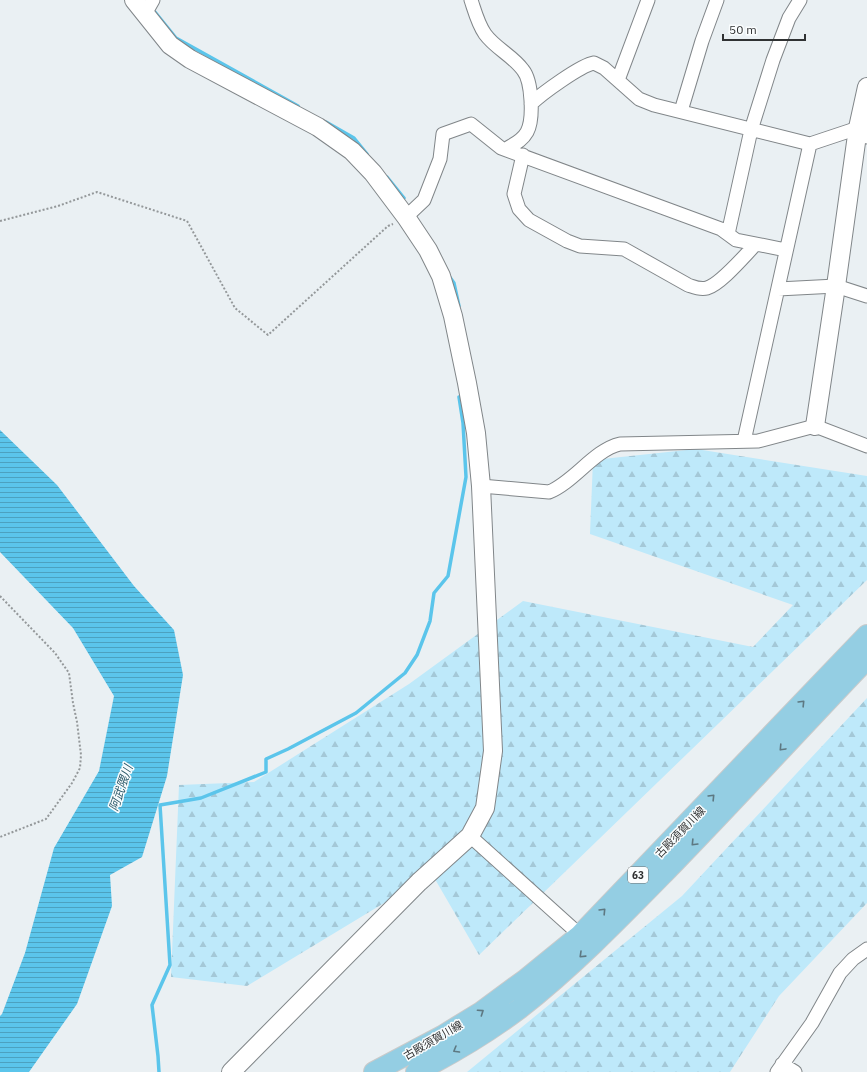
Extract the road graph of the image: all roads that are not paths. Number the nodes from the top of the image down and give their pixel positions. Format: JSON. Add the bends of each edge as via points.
{"nodes":[{"id":1,"x":134,"y":0,"type":"edge"},
{"id":2,"x":471,"y":0,"type":"edge"},
{"id":3,"x":648,"y":0,"type":"edge"},
{"id":4,"x":718,"y":0,"type":"edge"},
{"id":5,"x":800,"y":0,"type":"edge"},
{"id":6,"x":149,"y":7,"type":"edge"},
{"id":7,"x":618,"y":80,"type":"junction"},
{"id":8,"x":867,"y":87,"type":"edge"},
{"id":9,"x":531,"y":104,"type":"junction"},
{"id":10,"x":681,"y":111,"type":"junction"},
{"id":11,"x":751,"y":130,"type":"junction"},
{"id":12,"x":862,"y":132,"type":"edge"},
{"id":13,"x":810,"y":144,"type":"junction"},
{"id":14,"x":506,"y":149,"type":"junction"},
{"id":15,"x":524,"y":156,"type":"junction"},
{"id":16,"x":406,"y":217,"type":"junction"},
{"id":17,"x":728,"y":234,"type":"junction"},
{"id":18,"x":756,"y":244,"type":"junction"},
{"id":19,"x":786,"y":250,"type":"junction"},
{"id":20,"x":836,"y":286,"type":"junction"},
{"id":21,"x":778,"y":289,"type":"junction"},
{"id":22,"x":867,"y":296,"type":"edge"},
{"id":23,"x":815,"y":426,"type":"junction"},
{"id":24,"x":744,"y":441,"type":"junction"},
{"id":25,"x":867,"y":446,"type":"edge"},
{"id":26,"x":481,"y":486,"type":"junction"},
{"id":27,"x":867,"y":635,"type":"edge"},
{"id":28,"x":867,"y":659,"type":"edge"},
{"id":29,"x":470,"y":836,"type":"junction"},
{"id":30,"x":580,"y":935,"type":"junction"},
{"id":31,"x":867,"y":949,"type":"edge"},
{"id":32,"x":779,"y":1068,"type":"edge"},
{"id":33,"x":231,"y":1072,"type":"edge"},
{"id":34,"x":374,"y":1072,"type":"edge"},
{"id":35,"x":416,"y":1072,"type":"edge"},
{"id":36,"x":795,"y":1072,"type":"edge"}],
"edges":[{"from":1,"to":6,"type":"street"},
{"from":2,"to":9,"type":"street","via":[[485,34],[522,68],[527,76]]},
{"from":3,"to":7,"type":"street"},
{"from":4,"to":10,"type":"street","via":[[702,41]]},
{"from":5,"to":11,"type":"street","via":[[789,18],[775,53]]},
{"from":6,"to":16,"type":"street","via":[[170,45],[190,59],[318,127],[352,151],[373,172]]},
{"from":7,"to":9,"type":"street","via":[[598,65],[590,64],[540,95]]},
{"from":7,"to":10,"type":"street","via":[[645,102]]},
{"from":8,"to":12,"type":"street"},
{"from":9,"to":14,"type":"street","via":[[530,126],[527,133],[520,141]]},
{"from":10,"to":11,"type":"street"},
{"from":11,"to":13,"type":"street"},
{"from":11,"to":17,"type":"street"},
{"from":12,"to":13,"type":"street"},
{"from":12,"to":20,"type":"street"},
{"from":13,"to":19,"type":"street"},
{"from":14,"to":15,"type":"street"},
{"from":14,"to":16,"type":"street","via":[[501,148],[471,124],[444,134],[440,159],[424,200]]},
{"from":15,"to":17,"type":"street","via":[[722,229]]},
{"from":15,"to":18,"type":"street","via":[[514,194],[519,209],[529,220],[580,246],[624,250],[688,286],[706,288],[716,284]]},
{"from":16,"to":26,"type":"street","via":[[428,250],[441,276],[454,316],[476,433]]},
{"from":17,"to":18,"type":"street","via":[[736,240]]},
{"from":18,"to":19,"type":"street"},
{"from":19,"to":21,"type":"street"},
{"from":20,"to":21,"type":"street"},
{"from":20,"to":22,"type":"street"},
{"from":20,"to":23,"type":"street"},
{"from":21,"to":24,"type":"street"},
{"from":23,"to":24,"type":"street","via":[[758,441]]},
{"from":23,"to":25,"type":"street"},
{"from":24,"to":26,"type":"street","via":[[620,444],[612,446],[560,488],[549,492]]},
{"from":26,"to":29,"type":"street","via":[[493,751],[485,808]]},
{"from":30,"to":27,"type":"main road","name":"古殿須賀川線","number":"63","one_way":true},
{"from":28,"to":35,"type":"main road","name":"古殿須賀川線","number":"63","one_way":true,"via":[[708,828],[571,965],[492,1028]]},
{"from":29,"to":30,"type":"street"},
{"from":29,"to":33,"type":"street","via":[[419,882]]},
{"from":34,"to":30,"type":"main road","name":"古殿須賀川線","number":"63","one_way":true,"via":[[481,1012]]},
{"from":31,"to":32,"type":"street","via":[[840,973],[812,1023]]},
{"from":32,"to":36,"type":"street"}]}
